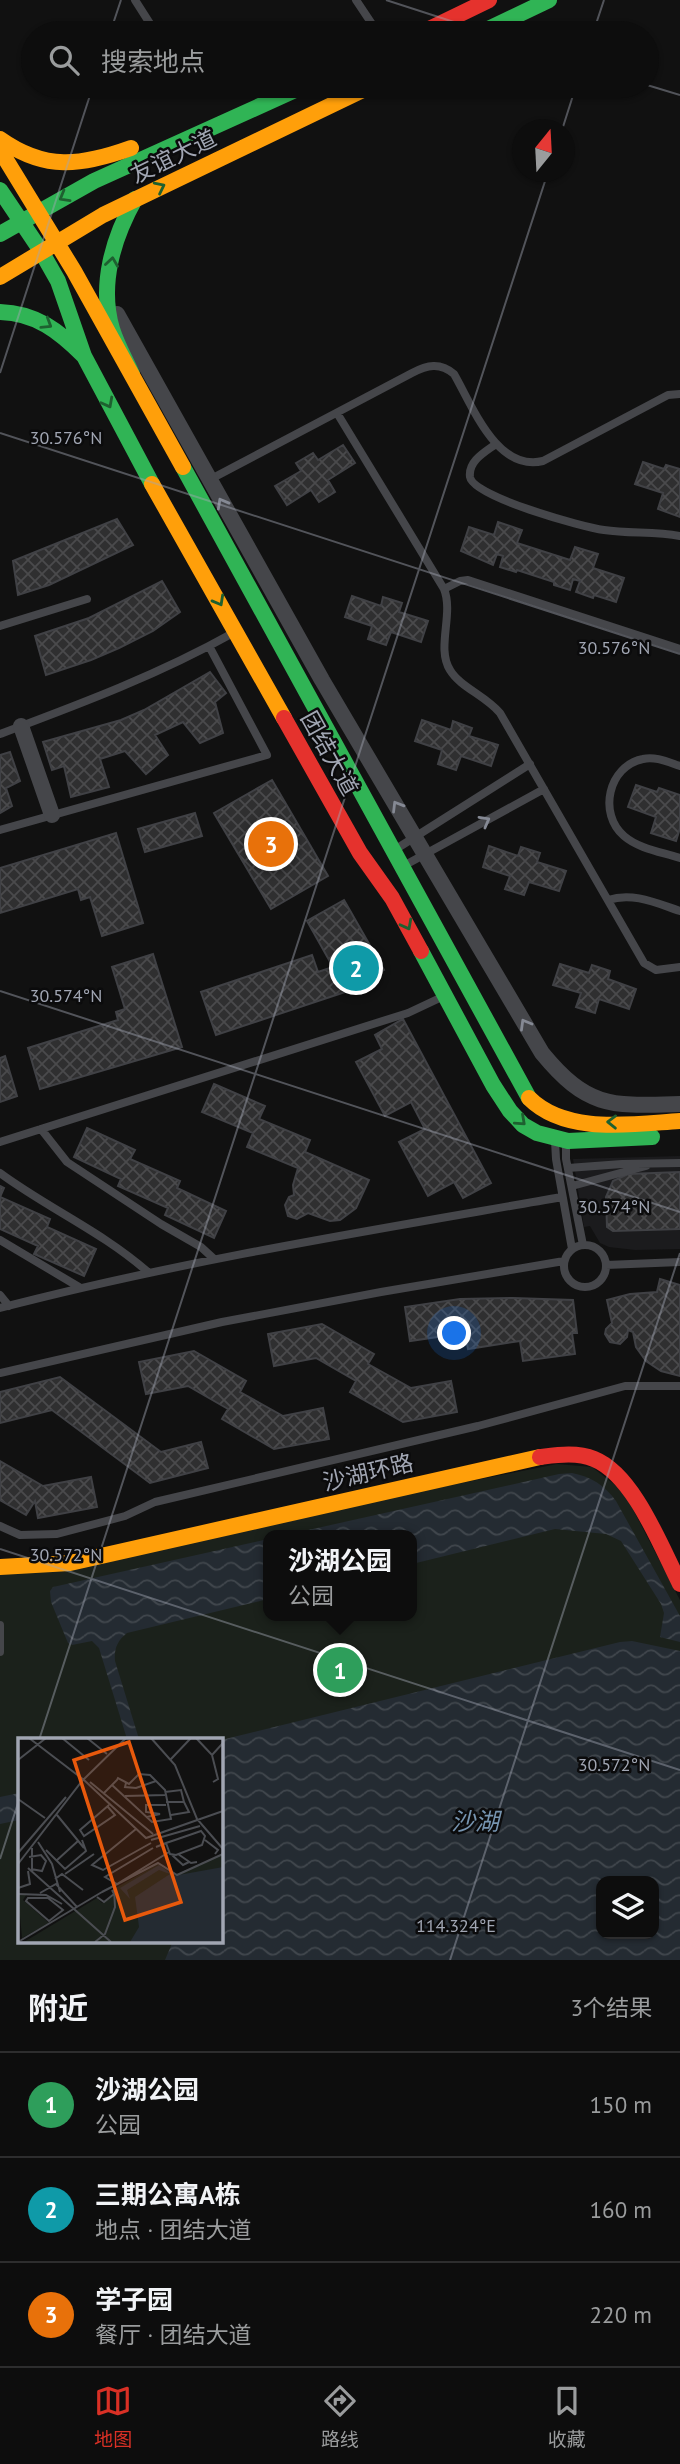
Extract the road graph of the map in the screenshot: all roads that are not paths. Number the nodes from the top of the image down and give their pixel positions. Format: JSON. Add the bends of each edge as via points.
{"nodes":[{"id":1,"x":135,"y":0,"type":"edge"},
{"id":2,"x":356,"y":0,"type":"edge"},
{"id":3,"x":489,"y":0,"type":"edge"},
{"id":4,"x":549,"y":0,"type":"edge"},
{"id":5,"x":148,"y":21,"type":"edge"},
{"id":6,"x":370,"y":21,"type":"edge"},
{"id":7,"x":446,"y":21,"type":"edge"},
{"id":8,"x":505,"y":21,"type":"edge"},
{"id":9,"x":276,"y":98,"type":"edge"},
{"id":10,"x":346,"y":98,"type":"edge"},
{"id":11,"x":237,"y":115,"type":"junction"},
{"id":12,"x":0,"y":139,"type":"edge"},
{"id":13,"x":0,"y":150,"type":"edge"},
{"id":14,"x":0,"y":177,"type":"edge"},
{"id":15,"x":0,"y":190,"type":"edge"},
{"id":16,"x":0,"y":196,"type":"edge"},
{"id":17,"x":135,"y":200,"type":"junction"},
{"id":18,"x":39,"y":212,"type":"junction"},
{"id":19,"x":22,"y":222,"type":"junction"},
{"id":20,"x":0,"y":234,"type":"edge"},
{"id":21,"x":56,"y":242,"type":"junction"},
{"id":22,"x":41,"y":251,"type":"junction"},
{"id":23,"x":0,"y":277,"type":"edge"},
{"id":24,"x":65,"y":298,"type":"junction"},
{"id":25,"x":108,"y":299,"type":"junction"},
{"id":26,"x":0,"y":312,"type":"edge"},
{"id":27,"x":84,"y":356,"type":"junction"},
{"id":28,"x":132,"y":374,"type":"junction"},
{"id":29,"x":680,"y":394,"type":"edge"},
{"id":30,"x":337,"y":413,"type":"junction"},
{"id":31,"x":496,"y":444,"type":"junction"},
{"id":32,"x":209,"y":480,"type":"junction"},
{"id":33,"x":680,"y":537,"type":"edge"},
{"id":34,"x":444,"y":589,"type":"junction"},
{"id":35,"x":87,"y":599,"type":"dead end"},
{"id":36,"x":0,"y":626,"type":"edge"},
{"id":37,"x":236,"y":632,"type":"junction"},
{"id":38,"x":209,"y":646,"type":"junction"},
{"id":39,"x":680,"y":649,"type":"edge"},
{"id":40,"x":21,"y":726,"type":"junction"},
{"id":41,"x":0,"y":734,"type":"edge"},
{"id":42,"x":530,"y":764,"type":"junction"},
{"id":43,"x":680,"y":766,"type":"edge"},
{"id":44,"x":544,"y":789,"type":"junction"},
{"id":45,"x":52,"y":815,"type":"junction"},
{"id":46,"x":0,"y":830,"type":"edge"},
{"id":47,"x":415,"y":837,"type":"junction"},
{"id":48,"x":393,"y":844,"type":"junction"},
{"id":49,"x":425,"y":854,"type":"junction"},
{"id":50,"x":680,"y":858,"type":"edge"},
{"id":51,"x":404,"y":865,"type":"junction"},
{"id":52,"x":392,"y":898,"type":"junction"},
{"id":53,"x":608,"y":900,"type":"junction"},
{"id":54,"x":680,"y":911,"type":"edge"},
{"id":55,"x":680,"y":967,"type":"edge"},
{"id":56,"x":444,"y":995,"type":"junction"},
{"id":57,"x":680,"y":1104,"type":"edge"},
{"id":58,"x":680,"y":1121,"type":"edge"},
{"id":59,"x":41,"y":1129,"type":"junction"},
{"id":60,"x":680,"y":1135,"type":"edge"},
{"id":61,"x":561,"y":1139,"type":"junction"},
{"id":62,"x":0,"y":1142,"type":"edge"},
{"id":63,"x":680,"y":1163,"type":"edge"},
{"id":64,"x":652,"y":1164,"type":"junction"},
{"id":65,"x":568,"y":1168,"type":"junction"},
{"id":66,"x":0,"y":1172,"type":"edge"},
{"id":67,"x":572,"y":1186,"type":"junction"},
{"id":68,"x":562,"y":1197,"type":"junction"},
{"id":69,"x":0,"y":1240,"type":"edge"},
{"id":70,"x":583,"y":1245,"type":"junction"},
{"id":71,"x":572,"y":1250,"type":"junction"},
{"id":72,"x":213,"y":1258,"type":"junction"},
{"id":73,"x":564,"y":1261,"type":"junction"},
{"id":74,"x":680,"y":1262,"type":"edge"},
{"id":75,"x":606,"y":1265,"type":"junction"},
{"id":76,"x":148,"y":1272,"type":"junction"},
{"id":77,"x":79,"y":1287,"type":"junction"},
{"id":78,"x":0,"y":1295,"type":"edge"},
{"id":79,"x":4,"y":1307,"type":"edge"},
{"id":80,"x":0,"y":1373,"type":"edge"},
{"id":81,"x":680,"y":1386,"type":"edge"},
{"id":82,"x":0,"y":1525,"type":"edge"},
{"id":83,"x":0,"y":1567,"type":"edge"},
{"id":84,"x":680,"y":1584,"type":"edge"},
{"id":85,"x":0,"y":1625,"type":"edge"},
{"id":86,"x":0,"y":1652,"type":"edge"}],
"edges":[{"from":1,"to":5,"type":"lane"},
{"from":2,"to":6,"type":"lane"},
{"from":3,"to":7,"type":"main road"},
{"from":4,"to":8,"type":"main road"},
{"from":9,"to":11,"type":"main road","name":"友谊大道"},
{"from":17,"to":10,"type":"main road","name":"友谊大道","one_way":true},
{"from":11,"to":12,"type":"main road","via":[[197,119],[129,149],[77,164],[45,162]]},
{"from":11,"to":18,"type":"main road","name":"友谊大道","one_way":true,"via":[[94,181]]},
{"from":13,"to":18,"type":"main road","name":"团结大道"},
{"from":14,"to":48,"type":"main road","via":[[81,304],[355,801]]},
{"from":15,"to":19,"type":"main road","name":"团结大道"},
{"from":16,"to":24,"type":"main road"},
{"from":17,"to":21,"type":"main road","name":"友谊大道"},
{"from":25,"to":17,"type":"main road","one_way":true,"via":[[115,242]]},
{"from":18,"to":19,"type":"main road","name":"友谊大道"},
{"from":18,"to":21,"type":"main road","name":"团结大道"},
{"from":19,"to":20,"type":"main road"},
{"from":19,"to":22,"type":"main road","name":"团结大道"},
{"from":21,"to":22,"type":"main road","name":"友谊大道"},
{"from":21,"to":28,"type":"main road","name":"团结大道"},
{"from":22,"to":23,"type":"main road","name":"友谊大道"},
{"from":22,"to":24,"type":"main road","name":"团结大道"},
{"from":24,"to":27,"type":"main road","name":"团结大道"},
{"from":24,"to":52,"type":"main road","via":[[372,849]]},
{"from":25,"to":28,"type":"main road","via":[[110,321]]},
{"from":25,"to":32,"type":"street"},
{"from":26,"to":27,"type":"main road","one_way":true,"via":[[41,319]]},
{"from":27,"to":37,"type":"main road","name":"团结大道","one_way":true},
{"from":28,"to":48,"type":"main road","name":"团结大道"},
{"from":29,"to":31,"type":"lane","via":[[668,395],[543,461],[516,459]]},
{"from":30,"to":31,"type":"lane","via":[[422,367],[440,366],[454,374]]},
{"from":30,"to":32,"type":"lane"},
{"from":30,"to":34,"type":"lane"},
{"from":31,"to":33,"type":"lane","via":[[475,461],[470,472],[474,485],[485,492],[600,530]]},
{"from":47,"to":32,"type":"street","one_way":true},
{"from":34,"to":39,"type":"lane","via":[[468,580]]},
{"from":34,"to":42,"type":"lane","via":[[449,669],[495,707]]},
{"from":35,"to":36,"type":"lane"},
{"from":37,"to":38,"type":"lane"},
{"from":37,"to":52,"type":"main road","name":"团结大道","via":[[360,853]]},
{"from":38,"to":40,"type":"lane","via":[[131,685]]},
{"from":38,"to":45,"type":"lane","via":[[267,755]]},
{"from":40,"to":41,"type":"lane"},
{"from":40,"to":45,"type":"street"},
{"from":42,"to":44,"type":"lane"},
{"from":42,"to":47,"type":"lane"},
{"from":43,"to":50,"type":"lane","via":[[654,758],[633,762],[615,778],[609,805],[615,825],[631,841]]},
{"from":49,"to":44,"type":"lane","one_way":true},
{"from":44,"to":53,"type":"lane"},
{"from":45,"to":46,"type":"lane"},
{"from":47,"to":48,"type":"lane"},
{"from":47,"to":49,"type":"street"},
{"from":48,"to":51,"type":"main road","name":"团结大道"},
{"from":49,"to":51,"type":"lane"},
{"from":57,"to":49,"type":"street","one_way":true,"via":[[606,1102],[585,1094],[558,1072]]},
{"from":58,"to":51,"type":"main road","name":"团结大道","one_way":true,"via":[[588,1122],[555,1116],[534,1104]]},
{"from":52,"to":56,"type":"main road","name":"团结大道","one_way":true},
{"from":53,"to":54,"type":"lane","via":[[634,897]]},
{"from":53,"to":55,"type":"lane","via":[[646,966],[662,970]]},
{"from":56,"to":59,"type":"lane","via":[[408,1013]]},
{"from":56,"to":61,"type":"main road","name":"团结大道","one_way":true,"via":[[516,1118],[535,1132]]},
{"from":59,"to":62,"type":"lane"},
{"from":59,"to":72,"type":"lane","via":[[66,1162]]},
{"from":60,"to":61,"type":"main road","name":"团结大道"},
{"from":61,"to":65,"type":"lane"},
{"from":61,"to":68,"type":"lane","via":[[556,1159]]},
{"from":63,"to":64,"type":"lane"},
{"from":64,"to":65,"type":"lane"},
{"from":64,"to":67,"type":"lane"},
{"from":65,"to":67,"type":"lane"},
{"from":66,"to":76,"type":"lane","via":[[97,1232]]},
{"from":67,"to":70,"type":"lane"},
{"from":68,"to":71,"type":"lane"},
{"from":68,"to":72,"type":"lane"},
{"from":69,"to":77,"type":"lane"},
{"from":70,"to":71,"type":"lane"},
{"from":70,"to":75,"type":"lane","via":[[597,1248]]},
{"from":71,"to":73,"type":"lane"},
{"from":72,"to":76,"type":"lane"},
{"from":73,"to":75,"type":"lane","via":[[567,1278],[580,1287],[596,1284]]},
{"from":73,"to":80,"type":"lane","via":[[222,1322]]},
{"from":74,"to":75,"type":"lane"},
{"from":76,"to":77,"type":"lane"},
{"from":77,"to":79,"type":"lane"},
{"from":78,"to":79,"type":"lane"},
{"from":81,"to":82,"type":"lane","via":[[625,1386],[478,1426],[155,1502],[125,1516],[57,1534],[20,1535]]},
{"from":83,"to":84,"type":"main road","name":"沙湖环路","via":[[70,1563],[536,1458],[571,1454],[598,1461],[626,1482]]},
{"from":85,"to":86,"type":"lane"}]}
